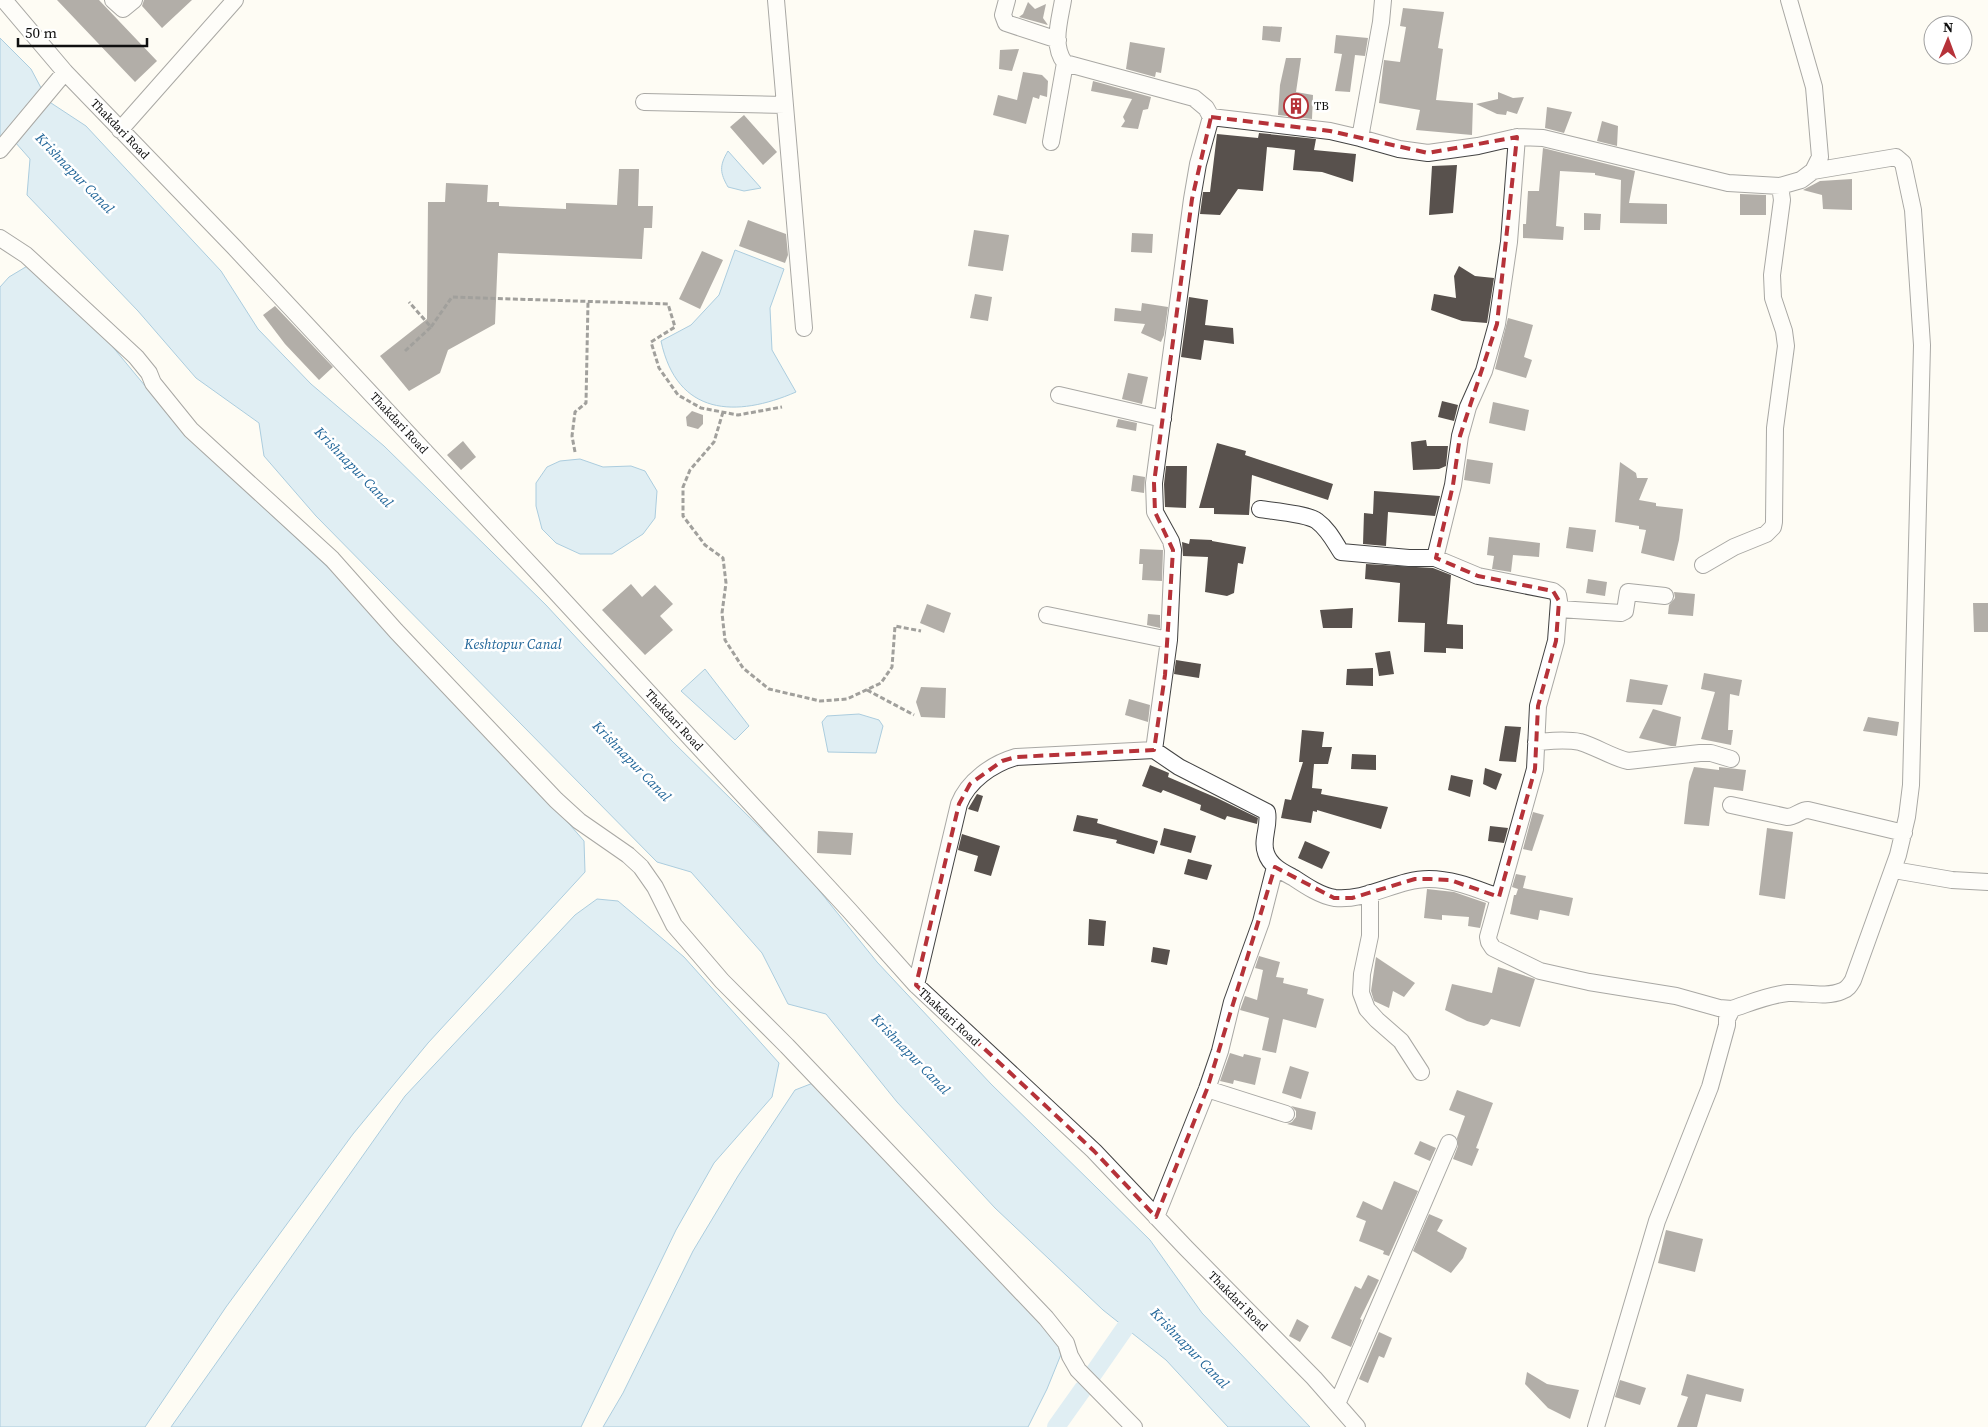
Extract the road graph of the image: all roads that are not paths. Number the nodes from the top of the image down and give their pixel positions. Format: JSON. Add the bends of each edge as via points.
{"nodes":[{"id":1,"x":4,"y":0,"type":"edge"},
{"id":2,"x":113,"y":0,"type":"edge"},
{"id":3,"x":134,"y":0,"type":"edge"},
{"id":4,"x":235,"y":0,"type":"edge"},
{"id":5,"x":776,"y":0,"type":"edge"},
{"id":6,"x":1007,"y":0,"type":"edge"},
{"id":7,"x":1063,"y":0,"type":"edge"},
{"id":8,"x":1383,"y":0,"type":"edge"},
{"id":9,"x":1789,"y":0,"type":"edge"},
{"id":10,"x":1058,"y":40,"type":"junction"},
{"id":11,"x":1065,"y":63,"type":"junction"},
{"id":12,"x":65,"y":72,"type":"junction"},
{"id":13,"x":644,"y":102,"type":"dead end"},
{"id":14,"x":785,"y":105,"type":"junction"},
{"id":15,"x":1211,"y":116,"type":"junction"},
{"id":16,"x":120,"y":130,"type":"junction"},
{"id":17,"x":1517,"y":137,"type":"junction"},
{"id":18,"x":1360,"y":138,"type":"junction"},
{"id":19,"x":1051,"y":142,"type":"dead end"},
{"id":20,"x":0,"y":150,"type":"edge"},
{"id":21,"x":1813,"y":171,"type":"junction"},
{"id":22,"x":1780,"y":186,"type":"junction"},
{"id":23,"x":0,"y":238,"type":"edge"},
{"id":24,"x":804,"y":328,"type":"dead end"},
{"id":25,"x":1060,"y":395,"type":"dead end"},
{"id":26,"x":1163,"y":419,"type":"junction"},
{"id":27,"x":1260,"y":510,"type":"dead end"},
{"id":28,"x":1435,"y":558,"type":"junction"},
{"id":29,"x":1703,"y":565,"type":"dead end"},
{"id":30,"x":1664,"y":596,"type":"dead end"},
{"id":31,"x":1559,"y":610,"type":"junction"},
{"id":32,"x":1047,"y":615,"type":"dead end"},
{"id":33,"x":1169,"y":640,"type":"junction"},
{"id":34,"x":1536,"y":742,"type":"junction"},
{"id":35,"x":1154,"y":750,"type":"junction"},
{"id":36,"x":1731,"y":759,"type":"dead end"},
{"id":37,"x":1731,"y":806,"type":"dead end"},
{"id":38,"x":1904,"y":833,"type":"junction"},
{"id":39,"x":1275,"y":867,"type":"junction"},
{"id":40,"x":1894,"y":870,"type":"junction"},
{"id":41,"x":1988,"y":882,"type":"edge"},
{"id":42,"x":1370,"y":892,"type":"junction"},
{"id":43,"x":1499,"y":896,"type":"junction"},
{"id":44,"x":916,"y":985,"type":"junction"},
{"id":45,"x":1732,"y":1009,"type":"junction"},
{"id":46,"x":1421,"y":1072,"type":"dead end"},
{"id":47,"x":1207,"y":1089,"type":"junction"},
{"id":48,"x":1286,"y":1114,"type":"dead end"},
{"id":49,"x":1449,"y":1143,"type":"dead end"},
{"id":50,"x":1156,"y":1217,"type":"junction"},
{"id":51,"x":1337,"y":1404,"type":"junction"},
{"id":52,"x":1132,"y":1426,"type":"edge"},
{"id":53,"x":1357,"y":1427,"type":"edge"},
{"id":54,"x":1596,"y":1427,"type":"edge"}],
"edges":[{"from":1,"to":12,"type":"street","name":"Thakdari Road"},
{"from":2,"to":3,"type":"street","via":[[123,9]]},
{"from":4,"to":16,"type":"street"},
{"from":5,"to":14,"type":"street"},
{"from":6,"to":10,"type":"street","via":[[1003,15],[1006,23]]},
{"from":7,"to":10,"type":"street"},
{"from":8,"to":18,"type":"street"},
{"from":9,"to":21,"type":"street","via":[[1814,87],[1820,157]]},
{"from":10,"to":11,"type":"street","via":[[1060,57]]},
{"from":11,"to":15,"type":"street","via":[[1194,98]]},
{"from":11,"to":19,"type":"street"},
{"from":12,"to":16,"type":"street","name":"Thakdari Road"},
{"from":12,"to":20,"type":"street"},
{"from":13,"to":14,"type":"street"},
{"from":14,"to":24,"type":"street"},
{"from":15,"to":18,"type":"street","via":[[1330,131]]},
{"from":15,"to":26,"type":"street","via":[[1192,199]]},
{"from":16,"to":44,"type":"street","name":"Thakdari Road","via":[[241,254],[549,584]]},
{"from":17,"to":18,"type":"street","via":[[1428,153]]},
{"from":17,"to":22,"type":"street","via":[[1543,138],[1728,182]]},
{"from":17,"to":28,"type":"street","via":[[1509,242],[1497,324],[1460,436],[1453,485]]},
{"from":21,"to":22,"type":"street","via":[[1801,180]]},
{"from":21,"to":38,"type":"street","via":[[1896,157],[1904,163],[1912,210],[1922,345],[1911,785]]},
{"from":22,"to":29,"type":"street","via":[[1782,200],[1772,275],[1786,346],[1775,428],[1773,527],[1766,534]]},
{"from":23,"to":52,"type":"street","via":[[33,261],[136,357],[191,430],[332,559],[556,800],[579,822],[641,867],[674,925],[690,946],[1046,1318],[1066,1344],[1078,1370]]},
{"from":25,"to":26,"type":"street"},
{"from":26,"to":33,"type":"street","via":[[1154,505],[1173,550]]},
{"from":27,"to":28,"type":"street","via":[[1316,519],[1341,552]]},
{"from":28,"to":31,"type":"street","via":[[1478,576],[1553,591],[1558,595]]},
{"from":30,"to":31,"type":"street","via":[[1628,592],[1625,611],[1621,613]]},
{"from":31,"to":34,"type":"street","via":[[1556,641],[1538,706]]},
{"from":32,"to":33,"type":"street"},
{"from":33,"to":35,"type":"street"},
{"from":34,"to":36,"type":"street","via":[[1582,743],[1628,761],[1700,753]]},
{"from":34,"to":43,"type":"street","via":[[1531,788]]},
{"from":35,"to":39,"type":"street","via":[[1178,768],[1267,812],[1265,847]]},
{"from":35,"to":44,"type":"street","via":[[1016,757],[1002,761],[970,784],[959,804]]},
{"from":37,"to":38,"type":"street","via":[[1787,817],[1808,810]]},
{"from":38,"to":40,"type":"street"},
{"from":39,"to":42,"type":"street","via":[[1315,891],[1334,898],[1352,898]]},
{"from":39,"to":47,"type":"street","via":[[1261,922],[1235,993]]},
{"from":40,"to":41,"type":"street","via":[[1952,880]]},
{"from":40,"to":45,"type":"street","via":[[1848,988],[1826,994],[1772,996]]},
{"from":42,"to":43,"type":"street","via":[[1415,879],[1430,879],[1450,880]]},
{"from":42,"to":46,"type":"street","via":[[1370,936],[1361,994],[1367,1009],[1401,1041]]},
{"from":43,"to":45,"type":"street","via":[[1489,942],[1493,948],[1540,971]]},
{"from":44,"to":50,"type":"street","name":"Thakdari Road","via":[[1094,1151]]},
{"from":45,"to":54,"type":"street","via":[[1710,1087],[1657,1221]]},
{"from":47,"to":48,"type":"street"},
{"from":47,"to":50,"type":"street"},
{"from":49,"to":51,"type":"street"},
{"from":50,"to":51,"type":"street","name":"Thakdari Road"},
{"from":51,"to":53,"type":"street","name":"Thakdari Road"}]}
